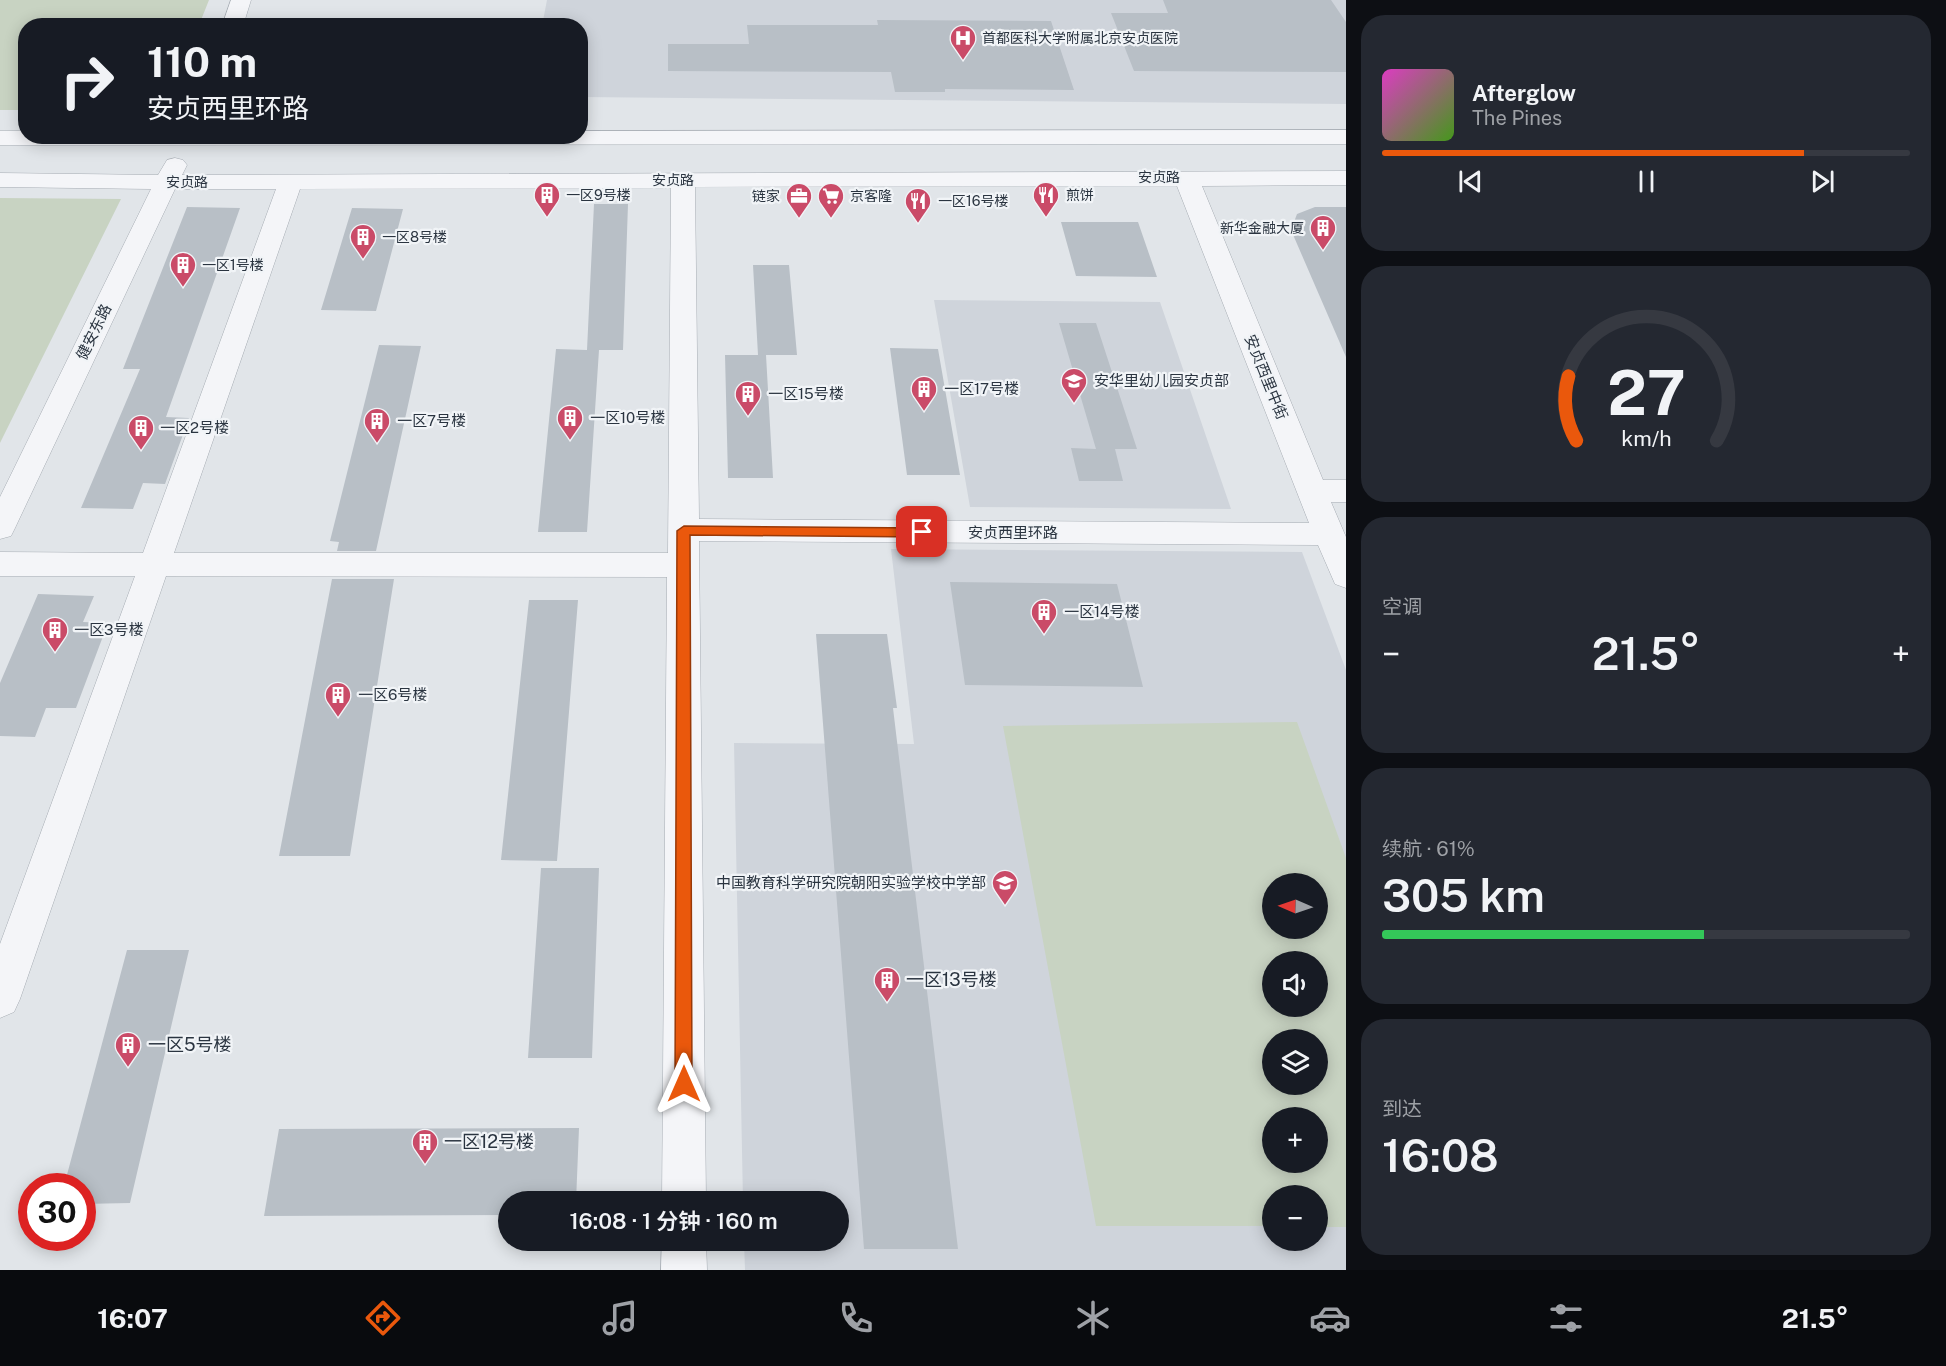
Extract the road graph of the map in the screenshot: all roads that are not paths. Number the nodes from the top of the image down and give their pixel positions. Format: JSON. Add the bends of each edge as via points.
{"nodes":[{"id":1,"x":241,"y":0,"type":"edge"},
{"id":2,"x":235,"y":18,"type":"edge"},
{"id":3,"x":0,"y":124,"type":"edge"},
{"id":4,"x":18,"y":124,"type":"edge"},
{"id":5,"x":588,"y":124,"type":"edge"},
{"id":6,"x":1346,"y":124,"type":"edge"},
{"id":7,"x":1346,"y":137,"type":"edge"},
{"id":8,"x":0,"y":138,"type":"edge"},
{"id":9,"x":18,"y":139,"type":"edge"},
{"id":10,"x":186,"y":144,"type":"edge"},
{"id":11,"x":1085,"y":149,"type":"junction"},
{"id":12,"x":1346,"y":156,"type":"edge"},
{"id":13,"x":0,"y":157,"type":"edge"},
{"id":14,"x":1186,"y":177,"type":"junction"},
{"id":15,"x":1346,"y":178,"type":"edge"},
{"id":16,"x":0,"y":180,"type":"edge"},
{"id":17,"x":682,"y":180,"type":"junction"},
{"id":18,"x":165,"y":182,"type":"junction"},
{"id":19,"x":291,"y":182,"type":"junction"},
{"id":20,"x":1312,"y":491,"type":"junction"},
{"id":21,"x":1346,"y":491,"type":"edge"},
{"id":22,"x":0,"y":528,"type":"edge"},
{"id":23,"x":1329,"y":534,"type":"junction"},
{"id":24,"x":684,"y":548,"type":"junction"},
{"id":25,"x":0,"y":564,"type":"edge"},
{"id":26,"x":154,"y":564,"type":"junction"},
{"id":27,"x":1346,"y":576,"type":"edge"},
{"id":28,"x":0,"y":999,"type":"edge"},
{"id":29,"x":684,"y":1191,"type":"edge"},
{"id":30,"x":684,"y":1251,"type":"edge"},
{"id":31,"x":684,"y":1270,"type":"edge"}],
"edges":[{"from":1,"to":2,"type":"street"},
{"from":3,"to":4,"type":"street"},
{"from":5,"to":11,"type":"street","name":"安贞路"},
{"from":6,"to":11,"type":"street","name":"安贞路"},
{"from":7,"to":11,"type":"street","name":"安贞路"},
{"from":8,"to":9,"type":"street","name":"安贞路"},
{"from":10,"to":11,"type":"street","name":"安贞路"},
{"from":10,"to":13,"type":"street","name":"安贞路"},
{"from":10,"to":18,"type":"street","name":"健安东路"},
{"from":11,"to":12,"type":"street","name":"安贞路"},
{"from":11,"to":14,"type":"street","name":"安贞路"},
{"from":11,"to":17,"type":"street","name":"安贞路"},
{"from":14,"to":15,"type":"street","name":"安贞路"},
{"from":14,"to":20,"type":"street","name":"安贞西里中街"},
{"from":16,"to":18,"type":"street","name":"安贞路"},
{"from":17,"to":19,"type":"street","name":"安贞路"},
{"from":17,"to":24,"type":"street"},
{"from":18,"to":19,"type":"street","name":"安贞路"},
{"from":18,"to":22,"type":"street","name":"健安东路"},
{"from":19,"to":26,"type":"street"},
{"from":20,"to":21,"type":"street"},
{"from":20,"to":23,"type":"street","name":"安贞西里中街"},
{"from":23,"to":24,"type":"street","name":"安贞西里环路"},
{"from":23,"to":27,"type":"street","name":"安贞西里中街"},
{"from":24,"to":26,"type":"street","name":"安贞西里环路"},
{"from":24,"to":29,"type":"street"},
{"from":25,"to":26,"type":"street","name":"安贞西里环路"},
{"from":26,"to":28,"type":"street"},
{"from":30,"to":31,"type":"street"}]}
